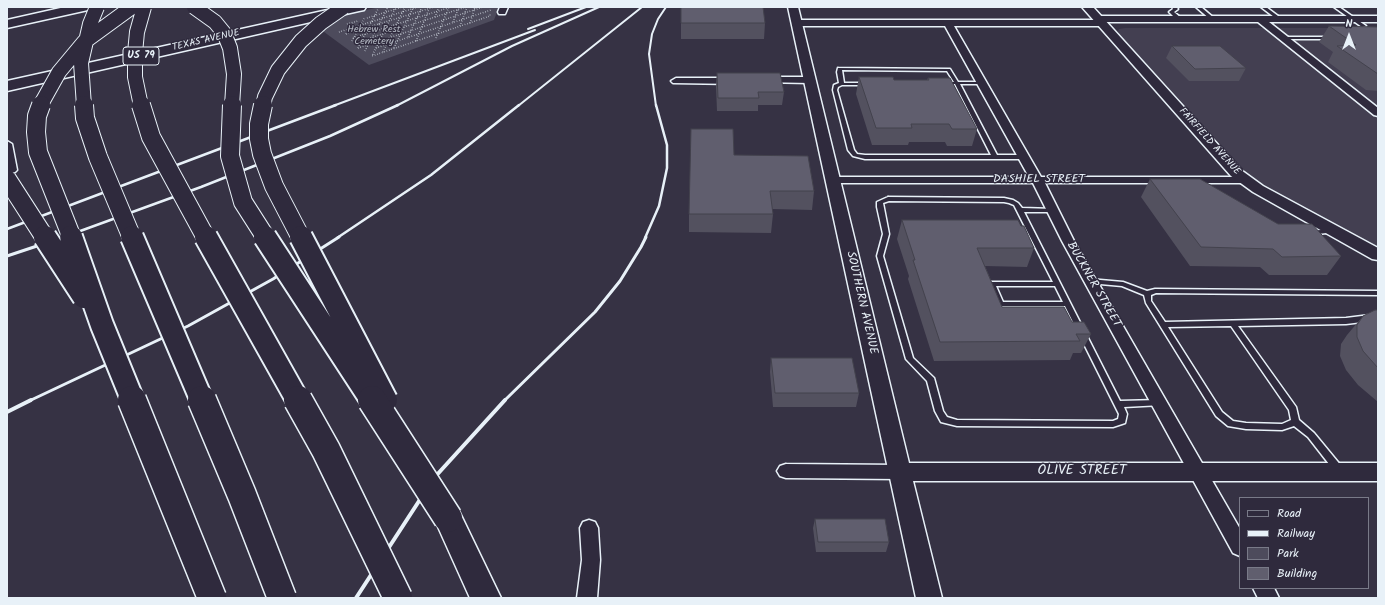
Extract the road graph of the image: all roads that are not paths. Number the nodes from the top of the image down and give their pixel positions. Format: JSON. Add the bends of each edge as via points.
{"nodes":[{"id":1,"x":54,"y":7,"type":"edge"},
{"id":2,"x":83,"y":7,"type":"edge"},
{"id":3,"x":97,"y":7,"type":"edge"},
{"id":4,"x":132,"y":7,"type":"edge"},
{"id":5,"x":144,"y":7,"type":"edge"},
{"id":6,"x":194,"y":7,"type":"edge"},
{"id":7,"x":1088,"y":7,"type":"edge"},
{"id":8,"x":1174,"y":7,"type":"edge"},
{"id":9,"x":1198,"y":7,"type":"edge"},
{"id":10,"x":1263,"y":7,"type":"edge"},
{"id":11,"x":1336,"y":7,"type":"edge"},
{"id":12,"x":795,"y":15,"type":"edge"},
{"id":13,"x":356,"y":16,"type":"edge"},
{"id":14,"x":7,"y":19,"type":"edge"},
{"id":15,"x":1178,"y":19,"type":"junction"},
{"id":16,"x":1213,"y":19,"type":"junction"},
{"id":17,"x":1260,"y":19,"type":"junction"},
{"id":18,"x":1280,"y":19,"type":"junction"},
{"id":19,"x":1378,"y":19,"type":"edge"},
{"id":20,"x":948,"y":23,"type":"junction"},
{"id":21,"x":1102,"y":23,"type":"junction"},
{"id":22,"x":7,"y":24,"type":"edge"},
{"id":23,"x":1269,"y":26,"type":"junction"},
{"id":24,"x":1358,"y":26,"type":"junction"},
{"id":25,"x":1378,"y":26,"type":"edge"},
{"id":26,"x":1284,"y":38,"type":"junction"},
{"id":27,"x":1338,"y":38,"type":"edge"},
{"id":28,"x":810,"y":80,"type":"junction"},
{"id":29,"x":676,"y":81,"type":"dead end"},
{"id":30,"x":941,"y":83,"type":"edge"},
{"id":31,"x":957,"y":83,"type":"junction"},
{"id":32,"x":983,"y":83,"type":"junction"},
{"id":33,"x":842,"y":84,"type":"junction"},
{"id":34,"x":873,"y":84,"type":"edge"},
{"id":35,"x":7,"y":86,"type":"edge"},
{"id":36,"x":1378,"y":113,"type":"edge"},
{"id":37,"x":7,"y":144,"type":"edge"},
{"id":38,"x":995,"y":157,"type":"junction"},
{"id":39,"x":1024,"y":157,"type":"junction"},
{"id":40,"x":9,"y":174,"type":"edge"},
{"id":41,"x":833,"y":180,"type":"junction"},
{"id":42,"x":1037,"y":180,"type":"junction"},
{"id":43,"x":1180,"y":180,"type":"junction"},
{"id":44,"x":1245,"y":180,"type":"junction"},
{"id":45,"x":1193,"y":188,"type":"edge"},
{"id":46,"x":1020,"y":210,"type":"junction"},
{"id":47,"x":1052,"y":210,"type":"junction"},
{"id":48,"x":1335,"y":231,"type":"junction"},
{"id":49,"x":1304,"y":233,"type":"edge"},
{"id":50,"x":1378,"y":255,"type":"edge"},
{"id":51,"x":1091,"y":281,"type":"junction"},
{"id":52,"x":1057,"y":284,"type":"junction"},
{"id":53,"x":1378,"y":293,"type":"edge"},
{"id":54,"x":1147,"y":294,"type":"junction"},
{"id":55,"x":1068,"y":304,"type":"junction"},
{"id":56,"x":1378,"y":317,"type":"edge"},
{"id":57,"x":1233,"y":324,"type":"junction"},
{"id":58,"x":1164,"y":325,"type":"junction"},
{"id":59,"x":102,"y":326,"type":"junction"},
{"id":60,"x":1159,"y":403,"type":"junction"},
{"id":61,"x":1118,"y":404,"type":"junction"},
{"id":62,"x":1295,"y":422,"type":"junction"},
{"id":63,"x":786,"y":471,"type":"dead end"},
{"id":64,"x":900,"y":472,"type":"junction"},
{"id":65,"x":1197,"y":472,"type":"junction"},
{"id":66,"x":1341,"y":472,"type":"junction"},
{"id":67,"x":1378,"y":472,"type":"edge"},
{"id":68,"x":448,"y":518,"type":"junction"},
{"id":69,"x":589,"y":528,"type":"dead end"},
{"id":70,"x":1239,"y":545,"type":"edge"},
{"id":71,"x":1264,"y":589,"type":"edge"},
{"id":72,"x":212,"y":598,"type":"edge"},
{"id":73,"x":282,"y":598,"type":"edge"},
{"id":74,"x":398,"y":598,"type":"edge"},
{"id":75,"x":486,"y":598,"type":"edge"},
{"id":76,"x":587,"y":598,"type":"edge"},
{"id":77,"x":929,"y":598,"type":"edge"},
{"id":78,"x":1269,"y":598,"type":"edge"}],
"edges":[{"from":1,"to":14,"type":"main road"},
{"from":2,"to":22,"type":"main road"},
{"from":3,"to":73,"type":"main road","bridge":true,"via":[[81,62],[85,118],[98,157],[242,495]]},
{"from":4,"to":59,"type":"main road","bridge":true,"via":[[84,42],[72,55],[50,85],[37,116],[38,152],[65,219]]},
{"from":5,"to":74,"type":"main road","bridge":true,"via":[[137,32],[135,77],[151,137],[248,316],[326,450]]},
{"from":6,"to":68,"type":"main road","bridge":true,"via":[[215,22],[224,33],[230,48],[234,74],[230,156],[243,202]]},
{"from":7,"to":21,"type":"street","name":"FAIRFIELD AVENUE"},
{"from":8,"to":15,"type":"lane","via":[[1176,9],[1171,12]]},
{"from":9,"to":16,"type":"lane"},
{"from":10,"to":18,"type":"lane"},
{"from":11,"to":24,"type":"lane"},
{"from":12,"to":20,"type":"street"},
{"from":12,"to":28,"type":"street","name":"SOUTHERN AVENUE"},
{"from":13,"to":35,"type":"main road","name":"TEXAS AVENUE","number":"US 79"},
{"from":13,"to":68,"type":"main road","bridge":true,"via":[[321,23],[301,41],[278,70],[265,97],[260,116],[259,139],[274,186]]},
{"from":15,"to":16,"type":"street"},
{"from":15,"to":21,"type":"street"},
{"from":16,"to":17,"type":"street"},
{"from":17,"to":18,"type":"street"},
{"from":17,"to":23,"type":"street"},
{"from":18,"to":24,"type":"street"},
{"from":19,"to":24,"type":"street"},
{"from":20,"to":21,"type":"street"},
{"from":20,"to":32,"type":"street","name":"BUCKNER STREET"},
{"from":21,"to":23,"type":"street"},
{"from":21,"to":44,"type":"street","name":"FAIRFIELD AVENUE"},
{"from":23,"to":24,"type":"street"},
{"from":23,"to":26,"type":"street"},
{"from":24,"to":25,"type":"street"},
{"from":26,"to":27,"type":"lane"},
{"from":26,"to":36,"type":"street"},
{"from":28,"to":29,"type":"street"},
{"from":28,"to":41,"type":"street","name":"SOUTHERN AVENUE"},
{"from":30,"to":31,"type":"lane"},
{"from":31,"to":32,"type":"lane"},
{"from":31,"to":33,"type":"lane","via":[[948,70],[943,69],[840,69]]},
{"from":31,"to":38,"type":"lane"},
{"from":32,"to":39,"type":"street","name":"BUCKNER STREET"},
{"from":33,"to":34,"type":"lane"},
{"from":33,"to":38,"type":"lane","via":[[836,86],[835,90],[850,150],[855,155]]},
{"from":37,"to":40,"type":"street"},
{"from":38,"to":39,"type":"lane"},
{"from":39,"to":42,"type":"street","name":"BUCKNER STREET"},
{"from":40,"to":59,"type":"main road","bridge":true},
{"from":41,"to":42,"type":"street","name":"DASHIEL STREET"},
{"from":41,"to":64,"type":"street","name":"SOUTHERN AVENUE"},
{"from":42,"to":43,"type":"street","name":"DASHIEL STREET"},
{"from":42,"to":47,"type":"street","name":"BUCKNER STREET"},
{"from":43,"to":44,"type":"street","name":"DASHIEL STREET"},
{"from":43,"to":45,"type":"lane"},
{"from":44,"to":48,"type":"street","name":"FAIRFIELD AVENUE","via":[[1258,190]]},
{"from":46,"to":47,"type":"lane"},
{"from":46,"to":52,"type":"lane"},
{"from":46,"to":61,"type":"lane","via":[[1011,200],[888,199],[880,202],[886,234],[880,256],[910,359],[931,380],[944,420],[957,423],[1113,424],[1122,421]]},
{"from":47,"to":51,"type":"street","name":"BUCKNER STREET"},
{"from":48,"to":49,"type":"lane"},
{"from":48,"to":50,"type":"street","name":"FAIRFIELD AVENUE"},
{"from":51,"to":54,"type":"lane","via":[[1122,284]]},
{"from":51,"to":60,"type":"street","name":"BUCKNER STREET"},
{"from":52,"to":55,"type":"lane"},
{"from":52,"to":55,"type":"lane","via":[[992,284],[1000,304]]},
{"from":53,"to":54,"type":"lane","via":[[1155,291]]},
{"from":54,"to":58,"type":"lane","via":[[1148,301]]},
{"from":55,"to":61,"type":"lane"},
{"from":56,"to":57,"type":"lane","via":[[1346,321]]},
{"from":57,"to":58,"type":"lane"},
{"from":57,"to":62,"type":"lane","via":[[1293,409]]},
{"from":58,"to":62,"type":"lane","via":[[1219,414],[1231,424],[1282,427]]},
{"from":59,"to":72,"type":"main road","bridge":true},
{"from":60,"to":61,"type":"lane"},
{"from":60,"to":65,"type":"street","name":"BUCKNER STREET"},
{"from":62,"to":66,"type":"lane","via":[[1311,435]]},
{"from":63,"to":64,"type":"street","name":"OLIVE STREET"},
{"from":64,"to":65,"type":"street","name":"OLIVE STREET"},
{"from":64,"to":77,"type":"street","name":"SOUTHERN AVENUE"},
{"from":65,"to":66,"type":"street","name":"OLIVE STREET"},
{"from":65,"to":70,"type":"street","name":"BUCKNER STREET"},
{"from":66,"to":67,"type":"street","name":"OLIVE STREET"},
{"from":68,"to":75,"type":"main road"},
{"from":69,"to":76,"type":"street","via":[[591,560]]},
{"from":71,"to":78,"type":"street"}]}
